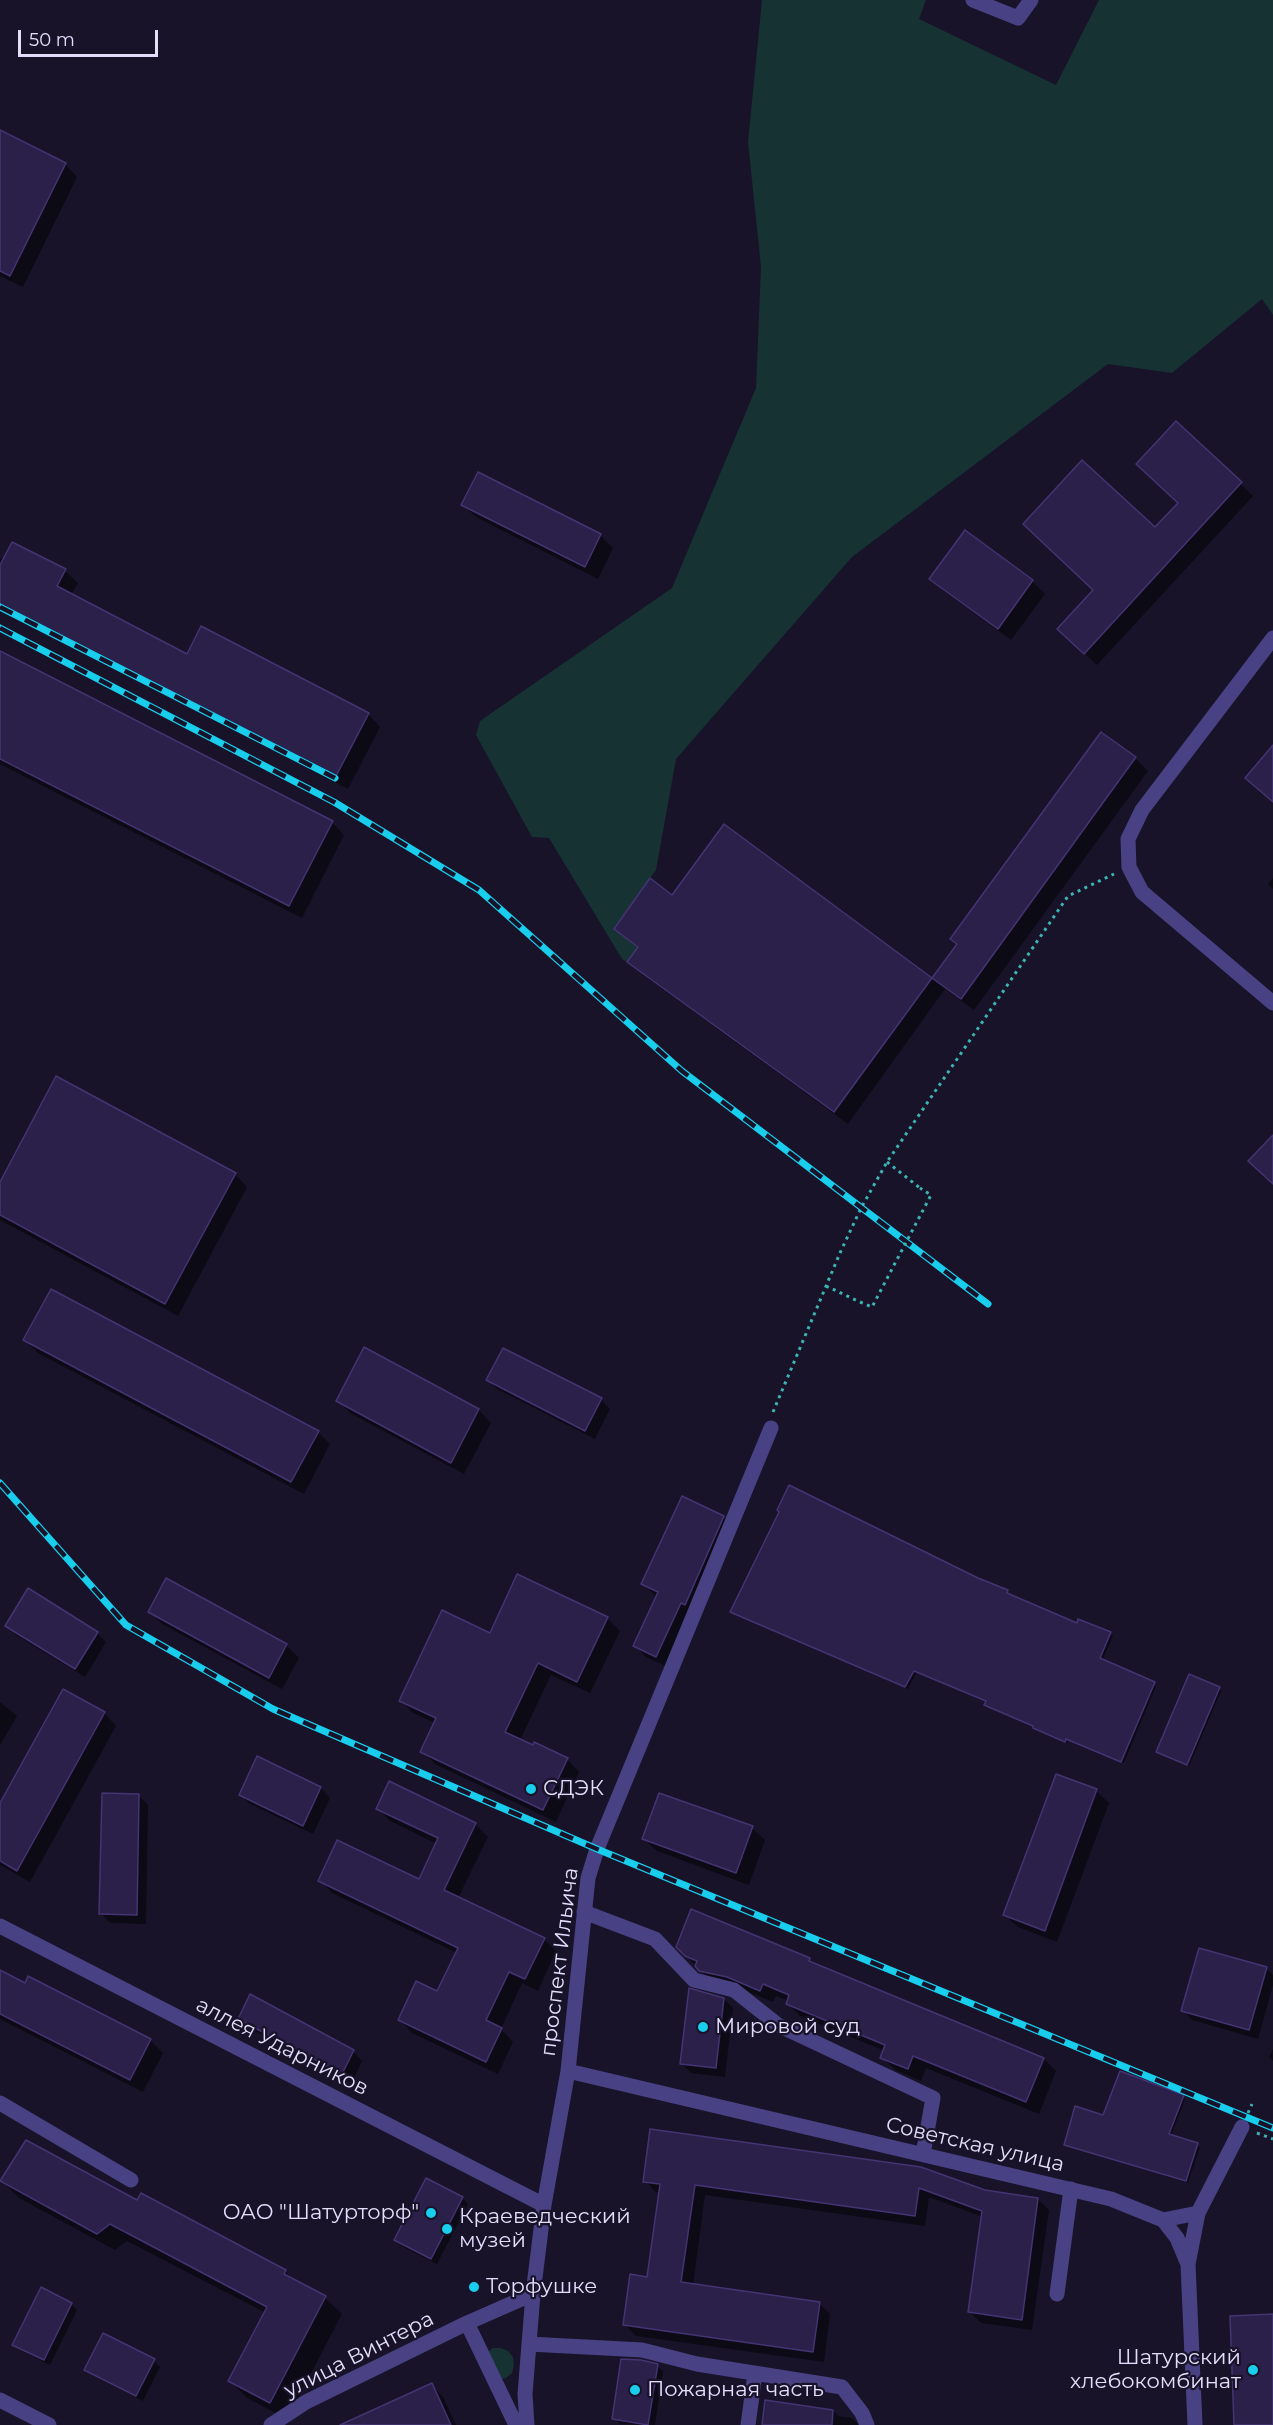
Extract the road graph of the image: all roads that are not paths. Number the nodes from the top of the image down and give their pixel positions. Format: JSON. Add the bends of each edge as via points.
{"nodes":[{"id":1,"x":973,"y":0,"type":"edge"},
{"id":2,"x":1031,"y":0,"type":"edge"},
{"id":3,"x":1273,"y":638,"type":"edge"},
{"id":4,"x":1273,"y":1003,"type":"edge"},
{"id":5,"x":771,"y":1428,"type":"road end"},
{"id":6,"x":584,"y":1912,"type":"junction"},
{"id":7,"x":0,"y":1926,"type":"edge"},
{"id":8,"x":568,"y":2072,"type":"junction"},
{"id":9,"x":0,"y":2103,"type":"edge"},
{"id":10,"x":1242,"y":2127,"type":"dead end"},
{"id":11,"x":923,"y":2154,"type":"junction"},
{"id":12,"x":131,"y":2180,"type":"dead end"},
{"id":13,"x":1071,"y":2189,"type":"junction"},
{"id":14,"x":544,"y":2205,"type":"junction"},
{"id":15,"x":1198,"y":2212,"type":"junction"},
{"id":16,"x":1163,"y":2220,"type":"junction"},
{"id":17,"x":1188,"y":2264,"type":"junction"},
{"id":18,"x":533,"y":2294,"type":"junction"},
{"id":19,"x":1057,"y":2295,"type":"dead end"},
{"id":20,"x":467,"y":2324,"type":"junction"},
{"id":21,"x":529,"y":2344,"type":"junction"},
{"id":22,"x":755,"y":2374,"type":"junction"},
{"id":23,"x":0,"y":2400,"type":"edge"},
{"id":24,"x":49,"y":2425,"type":"edge"},
{"id":25,"x":271,"y":2425,"type":"edge"},
{"id":26,"x":516,"y":2425,"type":"edge"},
{"id":27,"x":527,"y":2425,"type":"edge"},
{"id":28,"x":748,"y":2425,"type":"edge"},
{"id":29,"x":867,"y":2425,"type":"edge"},
{"id":30,"x":1195,"y":2425,"type":"edge"}],
"edges":[{"from":1,"to":2,"type":"street","via":[[1018,18]]},
{"from":3,"to":4,"type":"street","via":[[1142,810],[1128,839],[1129,867],[1142,892]]},
{"from":5,"to":6,"type":"street","name":"проспект Ильича","via":[[597,1849]]},
{"from":6,"to":8,"type":"street","name":"проспект Ильича"},
{"from":6,"to":11,"type":"street","via":[[655,1939],[694,1980],[734,1990],[778,2025],[933,2098]]},
{"from":7,"to":14,"type":"street","name":"аллея Ударников"},
{"from":8,"to":11,"type":"street","name":"Советская улица"},
{"from":8,"to":14,"type":"street","name":"проспект Ильича"},
{"from":9,"to":12,"type":"street"},
{"from":10,"to":15,"type":"street"},
{"from":11,"to":13,"type":"street","name":"Советская улица"},
{"from":13,"to":16,"type":"street","name":"Советская улица","via":[[1111,2199]]},
{"from":13,"to":19,"type":"street"},
{"from":14,"to":18,"type":"street","name":"проспект Ильича"},
{"from":15,"to":16,"type":"street"},
{"from":15,"to":17,"type":"street"},
{"from":16,"to":17,"type":"street","via":[[1177,2238]]},
{"from":17,"to":30,"type":"street"},
{"from":18,"to":20,"type":"street","name":"улица Винтера"},
{"from":18,"to":21,"type":"street","name":"проспект Ильича"},
{"from":20,"to":25,"type":"street","name":"улица Винтера","via":[[306,2402]]},
{"from":20,"to":26,"type":"street"},
{"from":21,"to":22,"type":"street","via":[[642,2350]]},
{"from":21,"to":27,"type":"street","name":"проспект Ильича"},
{"from":22,"to":28,"type":"street"},
{"from":22,"to":29,"type":"street","via":[[842,2387]]},
{"from":23,"to":24,"type":"street"}]}
